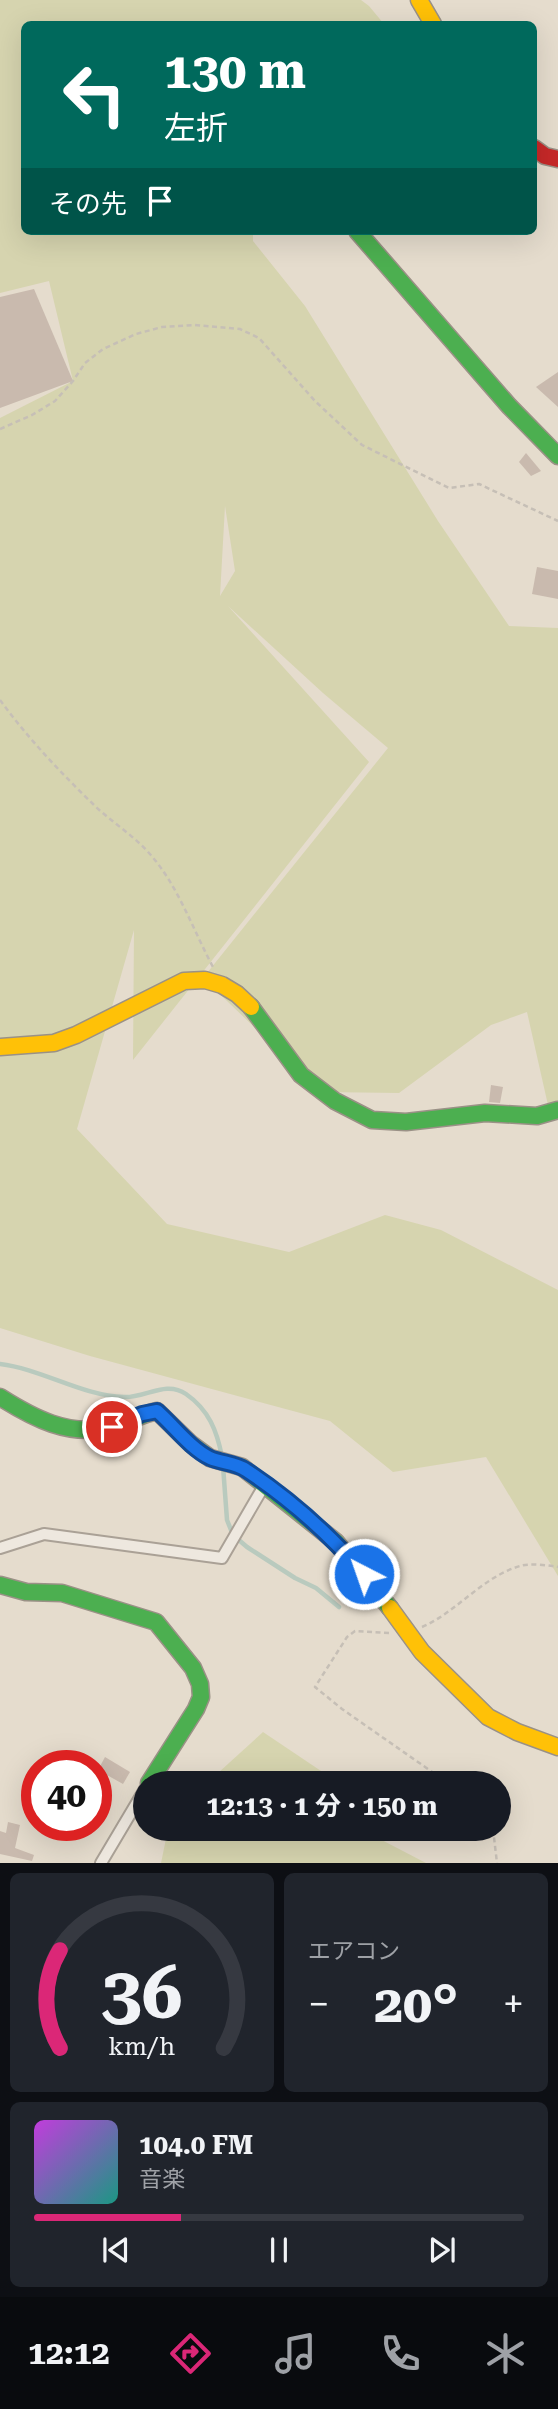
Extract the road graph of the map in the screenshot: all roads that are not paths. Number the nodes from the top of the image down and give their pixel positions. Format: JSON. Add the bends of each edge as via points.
{"nodes":[{"id":1,"x":419,"y":0,"type":"edge"},
{"id":2,"x":431,"y":21,"type":"edge"},
{"id":3,"x":537,"y":150,"type":"edge"},
{"id":4,"x":558,"y":159,"type":"edge"},
{"id":5,"x":360,"y":235,"type":"edge"},
{"id":6,"x":558,"y":456,"type":"edge"},
{"id":7,"x":0,"y":1048,"type":"edge"},
{"id":8,"x":558,"y":1110,"type":"edge"},
{"id":9,"x":0,"y":1397,"type":"edge"},
{"id":10,"x":265,"y":1483,"type":"junction"},
{"id":11,"x":0,"y":1548,"type":"edge"},
{"id":12,"x":0,"y":1585,"type":"edge"},
{"id":13,"x":558,"y":1747,"type":"edge"},
{"id":14,"x":157,"y":1771,"type":"edge"},
{"id":15,"x":133,"y":1809,"type":"edge"},
{"id":16,"x":101,"y":1863,"type":"edge"}],
"edges":[{"from":1,"to":2,"type":"street"},
{"from":3,"to":4,"type":"street"},
{"from":5,"to":6,"type":"street"},
{"from":7,"to":8,"type":"street","via":[[54,1043],[184,981],[203,978],[237,992],[294,1068],[322,1092],[363,1116],[402,1122]]},
{"from":9,"to":10,"type":"street","via":[[49,1425],[88,1431],[157,1411],[210,1458],[242,1467]]},
{"from":10,"to":11,"type":"street","via":[[222,1558],[44,1534]]},
{"from":10,"to":13,"type":"street","via":[[336,1542],[422,1652],[488,1717]]},
{"from":12,"to":14,"type":"street","via":[[26,1592],[62,1593],[156,1622],[194,1668],[201,1698]]},
{"from":15,"to":16,"type":"street"}]}
